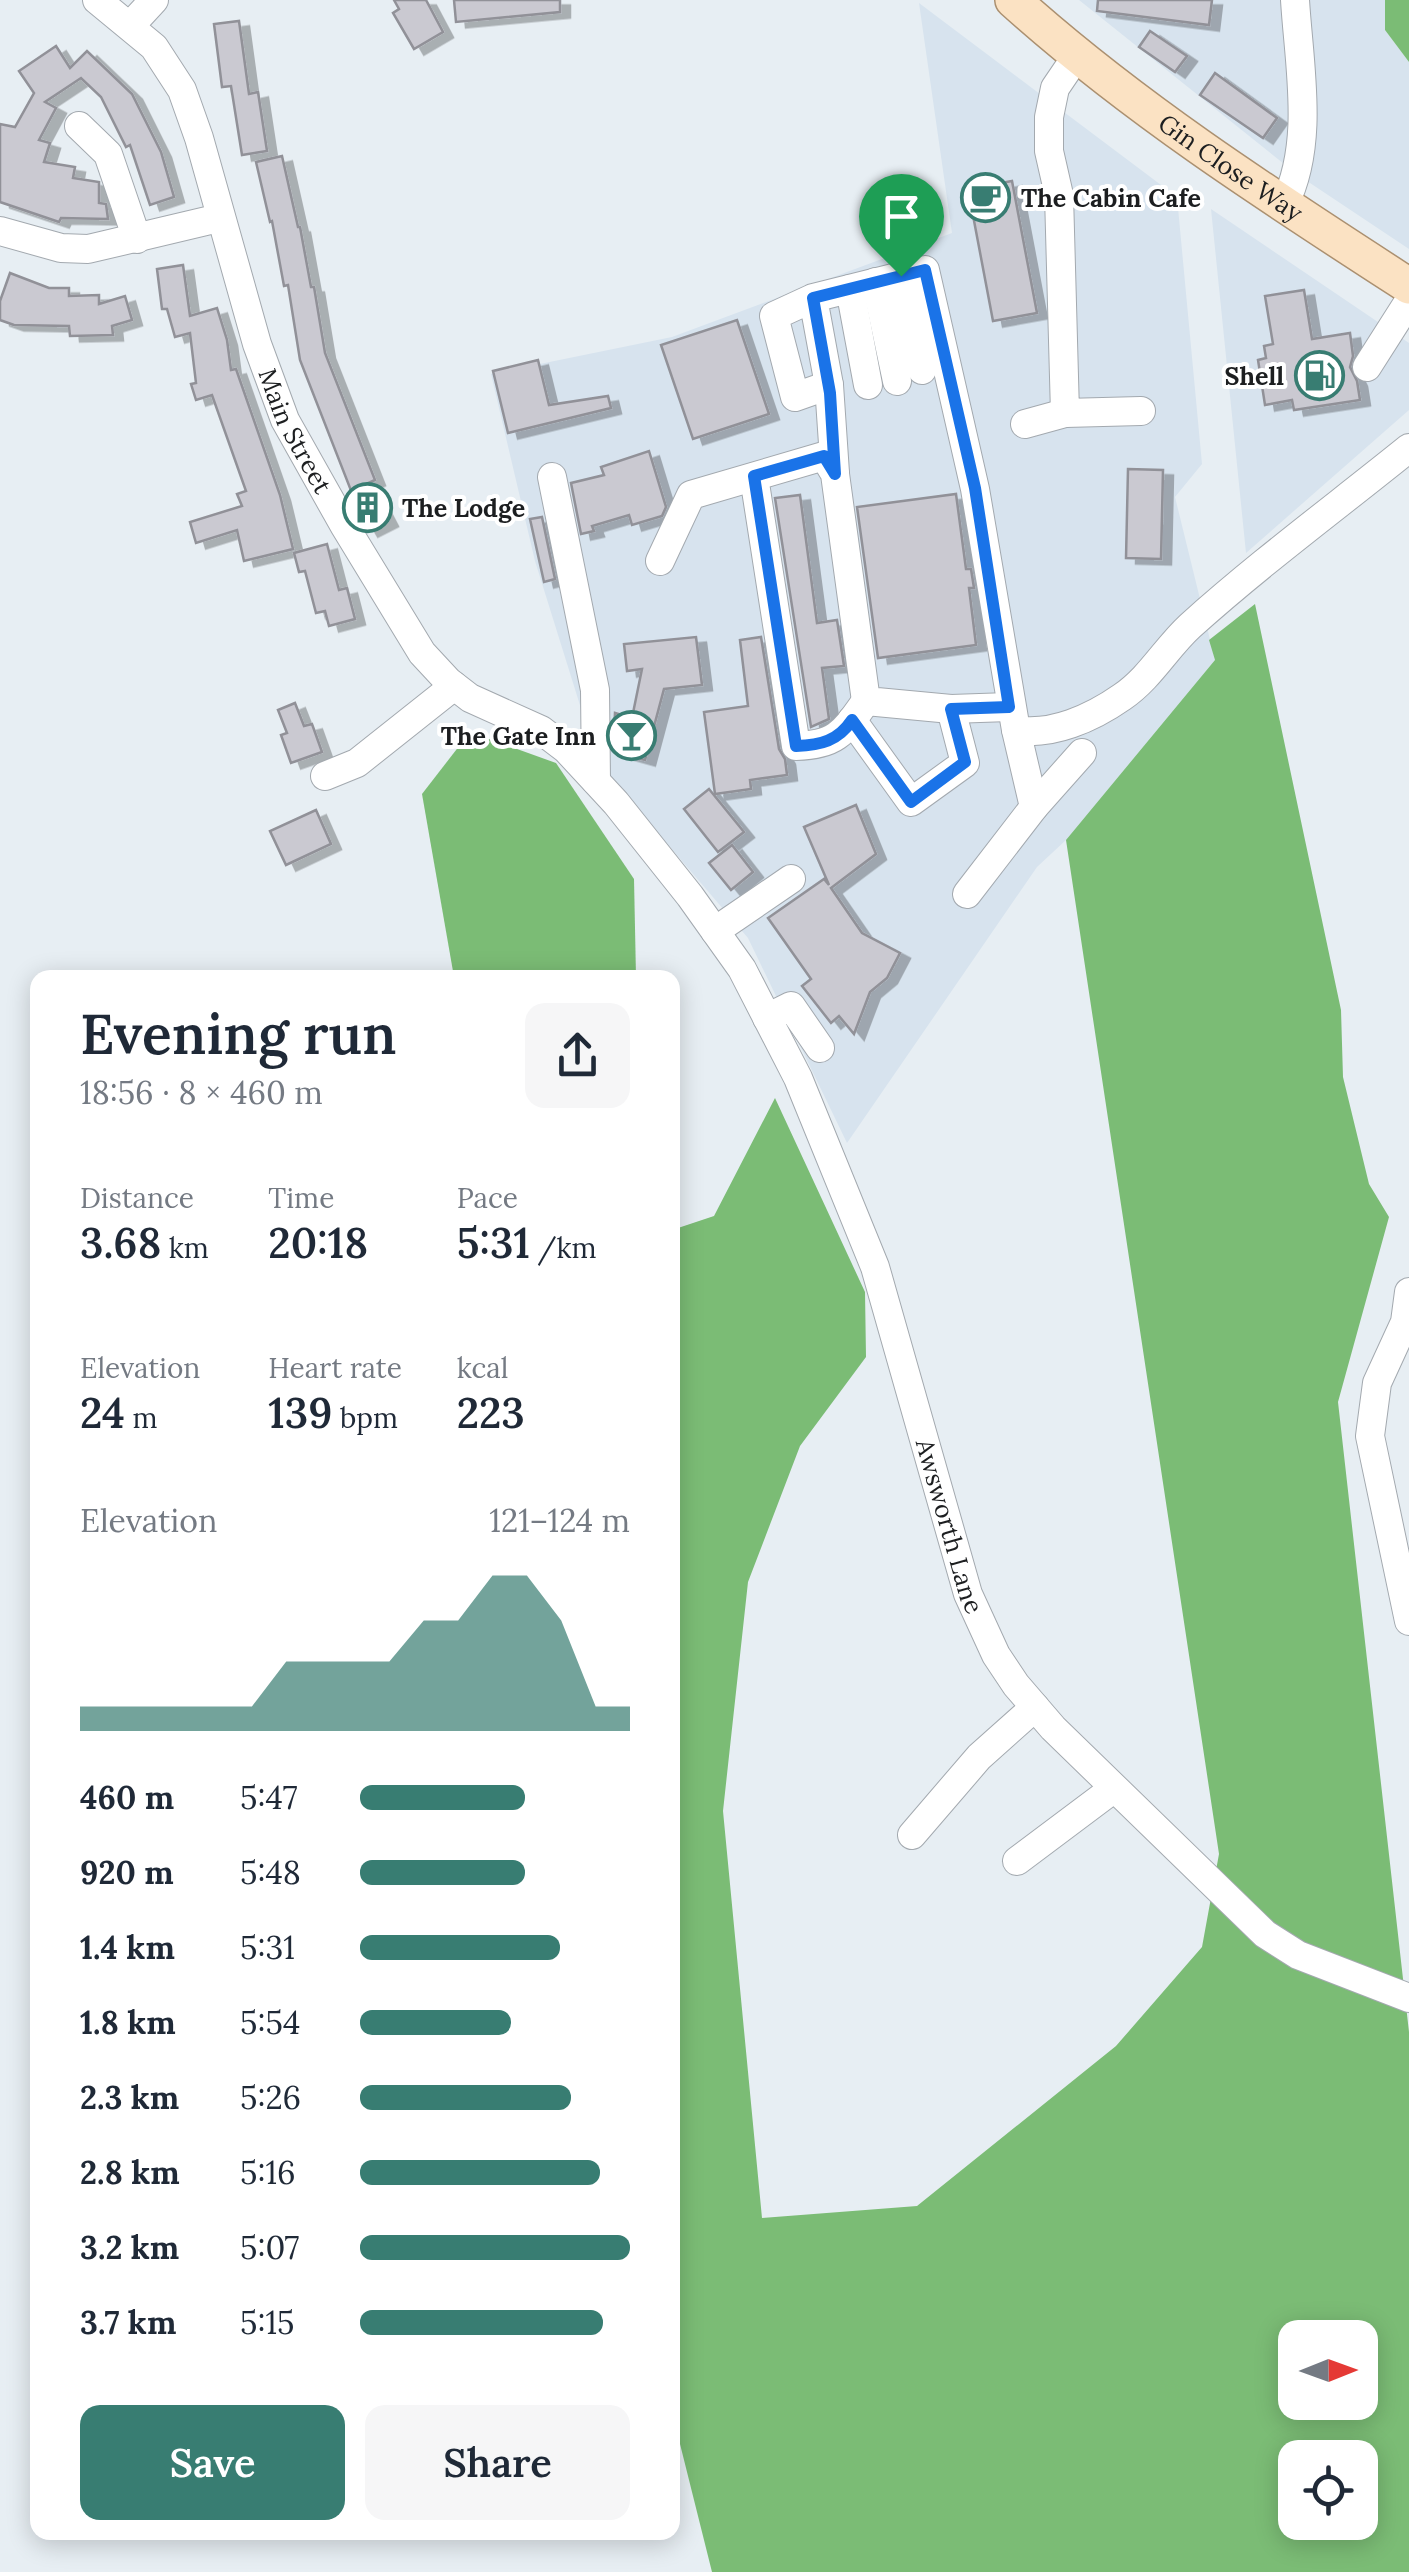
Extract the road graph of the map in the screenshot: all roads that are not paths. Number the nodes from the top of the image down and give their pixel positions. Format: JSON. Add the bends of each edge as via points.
{"nodes":[{"id":1,"x":97,"y":0,"type":"edge"},
{"id":2,"x":154,"y":0,"type":"edge"},
{"id":3,"x":988,"y":0,"type":"edge"},
{"id":4,"x":1013,"y":0,"type":"edge"},
{"id":5,"x":1295,"y":0,"type":"edge"},
{"id":6,"x":130,"y":26,"type":"junction"},
{"id":7,"x":1067,"y":47,"type":"junction"},
{"id":8,"x":78,"y":126,"type":"dead end"},
{"id":9,"x":1284,"y":205,"type":"junction"},
{"id":10,"x":219,"y":218,"type":"junction"},
{"id":11,"x":0,"y":231,"type":"edge"},
{"id":12,"x":137,"y":239,"type":"junction"},
{"id":13,"x":876,"y":282,"type":"junction"},
{"id":14,"x":1409,"y":286,"type":"edge"},
{"id":15,"x":813,"y":298,"type":"junction"},
{"id":16,"x":1409,"y":301,"type":"edge"},
{"id":17,"x":1366,"y":367,"type":"dead end"},
{"id":18,"x":910,"y":376,"type":"dead end"},
{"id":19,"x":829,"y":384,"type":"junction"},
{"id":20,"x":868,"y":384,"type":"dead end"},
{"id":21,"x":1141,"y":412,"type":"dead end"},
{"id":22,"x":1064,"y":413,"type":"junction"},
{"id":23,"x":1025,"y":424,"type":"dead end"},
{"id":24,"x":1409,"y":448,"type":"edge"},
{"id":25,"x":835,"y":474,"type":"junction"},
{"id":26,"x":754,"y":476,"type":"junction"},
{"id":27,"x":552,"y":477,"type":"dead end"},
{"id":28,"x":660,"y":560,"type":"dead end"},
{"id":29,"x":454,"y":686,"type":"junction"},
{"id":30,"x":951,"y":709,"type":"junction"},
{"id":31,"x":859,"y":710,"type":"junction"},
{"id":32,"x":1012,"y":719,"type":"junction"},
{"id":33,"x":1082,"y":753,"type":"dead end"},
{"id":34,"x":325,"y":776,"type":"dead end"},
{"id":35,"x":596,"y":781,"type":"junction"},
{"id":36,"x":1034,"y":806,"type":"junction"},
{"id":37,"x":791,"y":879,"type":"dead end"},
{"id":38,"x":967,"y":894,"type":"dead end"},
{"id":39,"x":690,"y":896,"type":"joint"},
{"id":40,"x":715,"y":931,"type":"junction"},
{"id":41,"x":766,"y":1018,"type":"junction"},
{"id":42,"x":820,"y":1048,"type":"dead end"},
{"id":43,"x":1409,"y":1292,"type":"edge"},
{"id":44,"x":1409,"y":1621,"type":"edge"},
{"id":45,"x":1034,"y":1706,"type":"junction"},
{"id":46,"x":1114,"y":1789,"type":"junction"},
{"id":47,"x":912,"y":1835,"type":"dead end"},
{"id":48,"x":1017,"y":1861,"type":"dead end"},
{"id":49,"x":1409,"y":1998,"type":"edge"}],
"edges":[{"from":1,"to":6,"type":"street","name":"Main Street"},
{"from":2,"to":6,"type":"street"},
{"from":3,"to":7,"type":"main road","name":"Gin Close Way"},
{"from":4,"to":7,"type":"main road","name":"Gin Close Way"},
{"from":5,"to":9,"type":"street","via":[[1302,147]]},
{"from":6,"to":10,"type":"street","name":"Main Street","via":[[161,55],[182,90]]},
{"from":7,"to":9,"type":"main road","name":"Gin Close Way"},
{"from":7,"to":22,"type":"street","via":[[1049,117],[1059,196]]},
{"from":8,"to":12,"type":"street","via":[[108,154]]},
{"from":9,"to":14,"type":"main road","name":"Gin Close Way"},
{"from":10,"to":12,"type":"street"},
{"from":10,"to":29,"type":"street","name":"Main Street","via":[[284,420],[422,653]]},
{"from":11,"to":12,"type":"street","via":[[76,249]]},
{"from":13,"to":15,"type":"street"},
{"from":13,"to":18,"type":"street"},
{"from":13,"to":20,"type":"street"},
{"from":13,"to":32,"type":"street","via":[[925,270],[975,488]]},
{"from":15,"to":19,"type":"street"},
{"from":15,"to":19,"type":"street","via":[[774,316],[795,396]]},
{"from":16,"to":17,"type":"street"},
{"from":19,"to":25,"type":"street"},
{"from":21,"to":22,"type":"street"},
{"from":22,"to":23,"type":"street"},
{"from":24,"to":32,"type":"street","via":[[1188,628],[1124,696],[1036,733]]},
{"from":25,"to":26,"type":"street","via":[[824,456]]},
{"from":25,"to":31,"type":"street"},
{"from":26,"to":28,"type":"street","via":[[691,495]]},
{"from":26,"to":31,"type":"street","via":[[796,746],[842,735]]},
{"from":27,"to":35,"type":"street","via":[[595,690]]},
{"from":29,"to":34,"type":"street","via":[[357,763]]},
{"from":29,"to":35,"type":"street","name":"Main Street","via":[[541,730]]},
{"from":30,"to":31,"type":"street"},
{"from":30,"to":31,"type":"street","via":[[965,762],[911,802]]},
{"from":30,"to":32,"type":"street"},
{"from":32,"to":36,"type":"street"},
{"from":33,"to":36,"type":"street"},
{"from":35,"to":39,"type":"street","name":"Main Street"},
{"from":36,"to":38,"type":"street"},
{"from":37,"to":40,"type":"street"},
{"from":39,"to":40,"type":"street","name":"Awsworth Lane"},
{"from":40,"to":41,"type":"street","name":"Awsworth Lane"},
{"from":41,"to":42,"type":"street","via":[[791,1006]]},
{"from":41,"to":45,"type":"street","name":"Awsworth Lane","via":[[798,1078],[875,1267],[968,1594],[996,1655]]},
{"from":43,"to":44,"type":"street","via":[[1405,1322],[1377,1383],[1370,1436]]},
{"from":45,"to":46,"type":"street","name":"Awsworth Lane"},
{"from":45,"to":47,"type":"street"},
{"from":46,"to":48,"type":"street"},
{"from":46,"to":49,"type":"street","name":"Awsworth Lane","via":[[1265,1934],[1298,1955]]}]}
